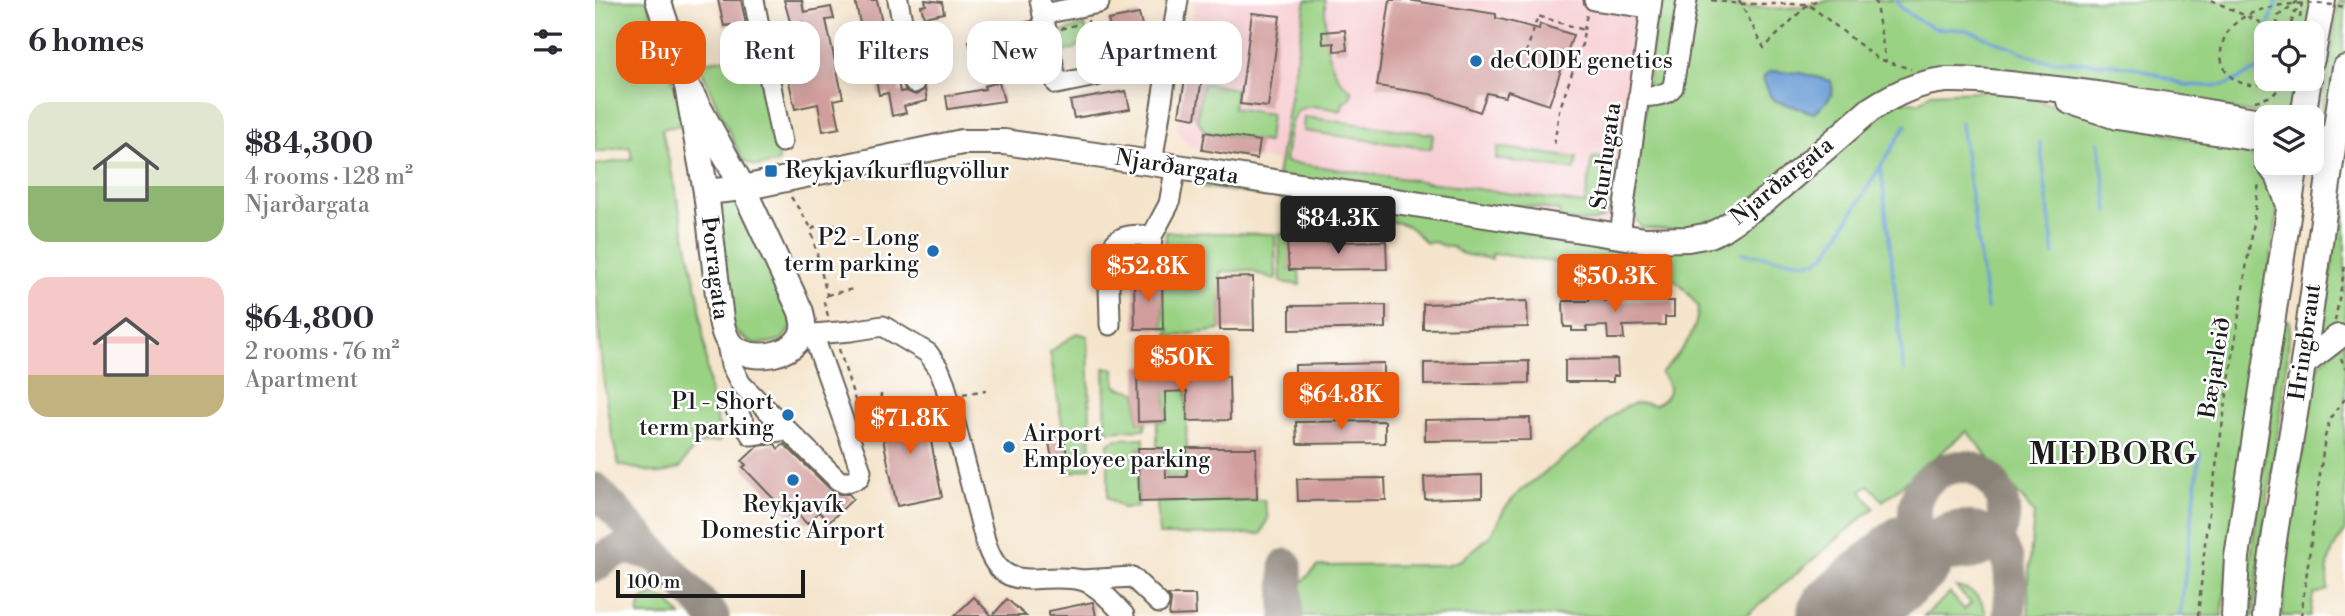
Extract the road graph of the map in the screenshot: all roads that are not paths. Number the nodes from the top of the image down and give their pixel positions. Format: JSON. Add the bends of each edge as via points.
{"nodes":[{"id":1,"x":658,"y":0,"type":"edge"},
{"id":2,"x":754,"y":0,"type":"edge"},
{"id":3,"x":898,"y":0,"type":"edge"},
{"id":4,"x":1178,"y":0,"type":"edge"},
{"id":5,"x":1687,"y":0,"type":"edge"},
{"id":6,"x":1099,"y":4,"type":"road end"},
{"id":7,"x":1651,"y":4,"type":"edge"},
{"id":8,"x":1591,"y":5,"type":"edge"},
{"id":9,"x":1043,"y":16,"type":"edge"},
{"id":10,"x":902,"y":21,"type":"edge"},
{"id":11,"x":2345,"y":72,"type":"edge"},
{"id":12,"x":1076,"y":80,"type":"edge"},
{"id":13,"x":2018,"y":85,"type":"junction"},
{"id":14,"x":687,"y":86,"type":"junction"},
{"id":15,"x":1638,"y":97,"type":"junction"},
{"id":16,"x":2254,"y":120,"type":"edge"},
{"id":17,"x":2199,"y":128,"type":"junction"},
{"id":18,"x":2254,"y":138,"type":"edge"},
{"id":19,"x":782,"y":142,"type":"dead end"},
{"id":20,"x":2330,"y":142,"type":"edge"},
{"id":21,"x":2254,"y":151,"type":"edge"},
{"id":22,"x":1164,"y":164,"type":"junction"},
{"id":23,"x":2276,"y":175,"type":"edge"},
{"id":24,"x":2294,"y":175,"type":"edge"},
{"id":25,"x":743,"y":188,"type":"junction"},
{"id":26,"x":706,"y":192,"type":"junction"},
{"id":27,"x":2345,"y":192,"type":"edge"},
{"id":28,"x":2289,"y":205,"type":"junction"},
{"id":29,"x":1620,"y":235,"type":"junction"},
{"id":30,"x":1152,"y":236,"type":"junction"},
{"id":31,"x":2319,"y":236,"type":"junction"},
{"id":32,"x":1150,"y":268,"type":"dead end"},
{"id":33,"x":1110,"y":325,"type":"dead end"},
{"id":34,"x":807,"y":334,"type":"junction"},
{"id":35,"x":2340,"y":335,"type":"edge"},
{"id":36,"x":726,"y":339,"type":"junction"},
{"id":37,"x":2303,"y":363,"type":"junction"},
{"id":38,"x":731,"y":365,"type":"junction"},
{"id":39,"x":732,"y":403,"type":"dead end"},
{"id":40,"x":781,"y":431,"type":"junction"},
{"id":41,"x":1082,"y":580,"type":"junction"},
{"id":42,"x":1159,"y":603,"type":"dead end"},
{"id":43,"x":1123,"y":615,"type":"edge"},
{"id":44,"x":2234,"y":616,"type":"edge"},
{"id":45,"x":2265,"y":616,"type":"edge"}],
"edges":[{"from":1,"to":14,"type":"main road","name":"Þorragata"},
{"from":2,"to":19,"type":"street"},
{"from":3,"to":10,"type":"street"},
{"from":4,"to":22,"type":"street"},
{"from":5,"to":15,"type":"street","via":[[1673,87],[1669,93]]},
{"from":6,"to":9,"type":"street"},
{"from":7,"to":8,"type":"street"},
{"from":7,"to":15,"type":"street","name":"Sturlugata"},
{"from":9,"to":12,"type":"street","via":[[1057,84]]},
{"from":11,"to":20,"type":"main road","name":"Hringbraut"},
{"from":13,"to":16,"type":"main road","name":"Njarðargata"},
{"from":13,"to":17,"type":"main road","name":"Njarðargata","via":[[2117,117]]},
{"from":13,"to":29,"type":"main road","name":"Njarðargata","via":[[1944,80],[1910,88],[1871,108],[1767,199],[1722,229],[1669,241]]},
{"from":14,"to":25,"type":"main road","name":"Þorragata"},
{"from":14,"to":26,"type":"main road","name":"Þorragata"},
{"from":15,"to":29,"type":"street","name":"Sturlugata"},
{"from":17,"to":18,"type":"main road","name":"Njarðargata"},
{"from":17,"to":21,"type":"main road"},
{"from":20,"to":31,"type":"main road","name":"Hringbraut"},
{"from":22,"to":25,"type":"main road","name":"Njarðargata","via":[[1004,142],[962,142]]},
{"from":22,"to":29,"type":"main road","name":"Njarðargata"},
{"from":22,"to":30,"type":"street","via":[[1169,204]]},
{"from":23,"to":28,"type":"main road"},
{"from":24,"to":28,"type":"main road","name":"Hringbraut"},
{"from":25,"to":26,"type":"main road","name":"Njarðargata"},
{"from":25,"to":34,"type":"main road","name":"Þorragata"},
{"from":26,"to":36,"type":"main road","name":"Þorragata"},
{"from":27,"to":31,"type":"main road"},
{"from":28,"to":44,"type":"main road","name":"Hringbraut","via":[[2237,558]]},
{"from":30,"to":32,"type":"street"},
{"from":30,"to":33,"type":"street","via":[[1132,235],[1113,244],[1108,261]]},
{"from":31,"to":37,"type":"main road","name":"Hringbraut"},
{"from":34,"to":36,"type":"main road","name":"Þorragata","via":[[772,355],[743,354]]},
{"from":34,"to":40,"type":"street","via":[[861,476],[842,482]]},
{"from":34,"to":41,"type":"street","via":[[883,326],[923,348],[939,369],[949,396],[994,563],[1014,577]]},
{"from":35,"to":37,"type":"main road"},
{"from":36,"to":38,"type":"street"},
{"from":37,"to":45,"type":"main road","name":"Hringbraut"},
{"from":38,"to":40,"type":"street","via":[[741,384]]},
{"from":38,"to":40,"type":"street","via":[[736,391]]},
{"from":39,"to":40,"type":"street","via":[[751,435]]},
{"from":41,"to":42,"type":"street","via":[[1132,577]]},
{"from":41,"to":43,"type":"street"}]}
